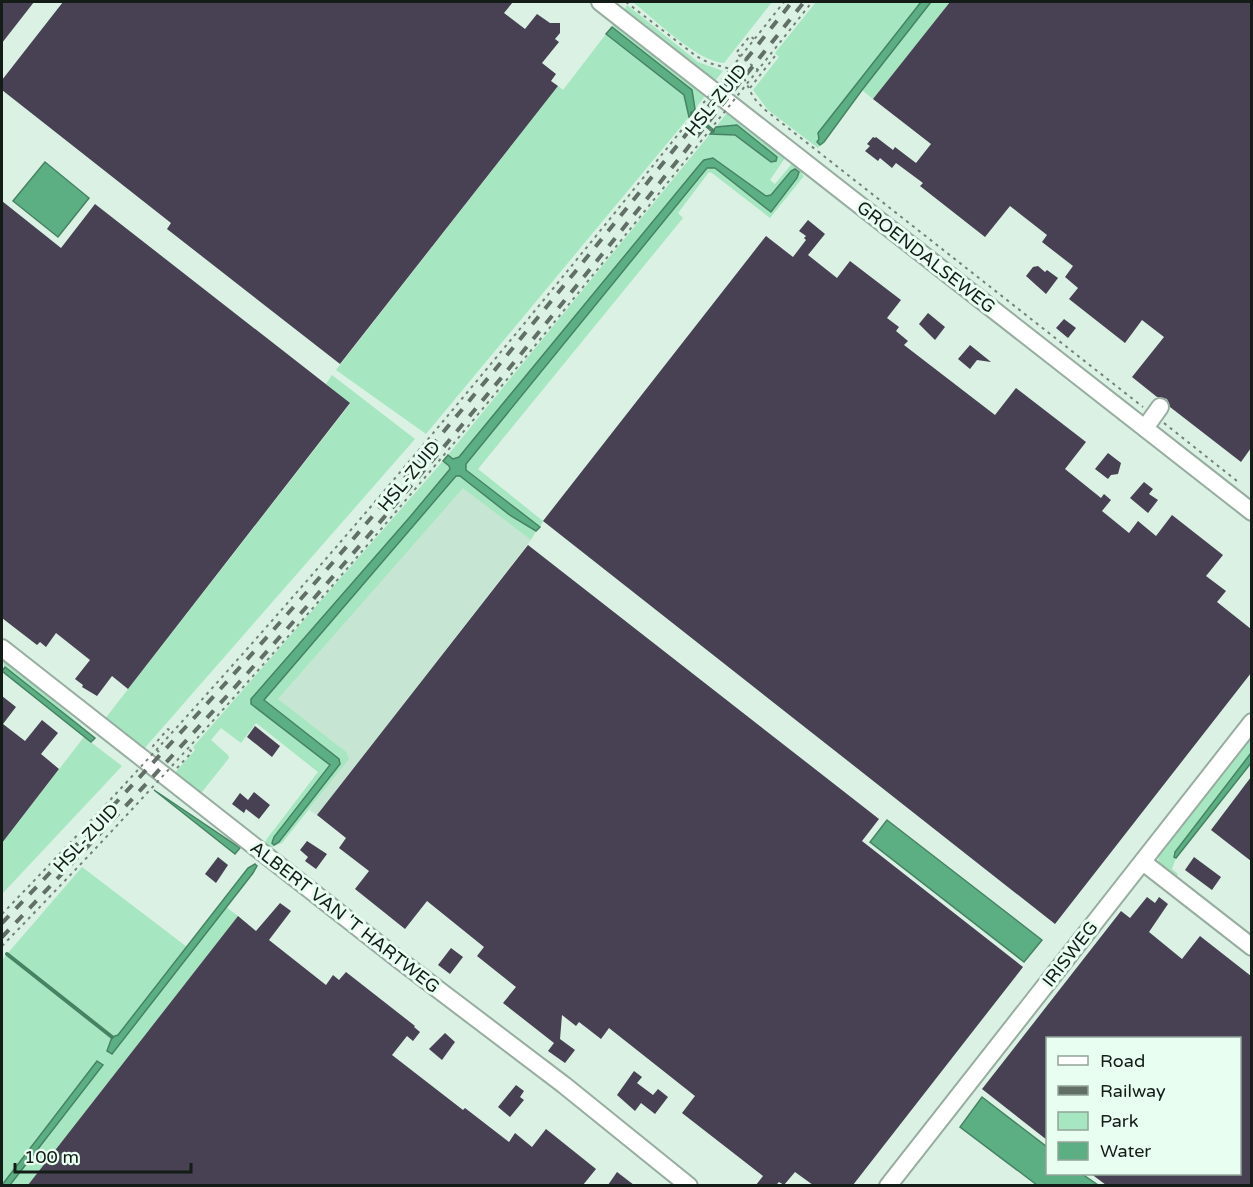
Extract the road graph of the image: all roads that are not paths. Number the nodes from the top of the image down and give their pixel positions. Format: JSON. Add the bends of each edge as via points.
{"nodes":[{"id":1,"x":600,"y":2,"type":"edge"},
{"id":2,"x":1251,"y":512,"type":"edge"},
{"id":3,"x":2,"y":648,"type":"edge"},
{"id":4,"x":1251,"y":722,"type":"edge"},
{"id":5,"x":1143,"y":862,"type":"junction"},
{"id":6,"x":1251,"y":947,"type":"edge"},
{"id":7,"x":689,"y":1185,"type":"edge"},
{"id":8,"x":888,"y":1185,"type":"edge"}],
"edges":[{"from":1,"to":2,"type":"street","name":"GROENDALSEWEG","via":[[1153,417]]},
{"from":3,"to":7,"type":"street","name":"ALBERT VAN 'T HARTWEG"},
{"from":4,"to":5,"type":"street","name":"IRISWEG"},
{"from":5,"to":6,"type":"street"},
{"from":5,"to":8,"type":"street","name":"IRISWEG"}]}
